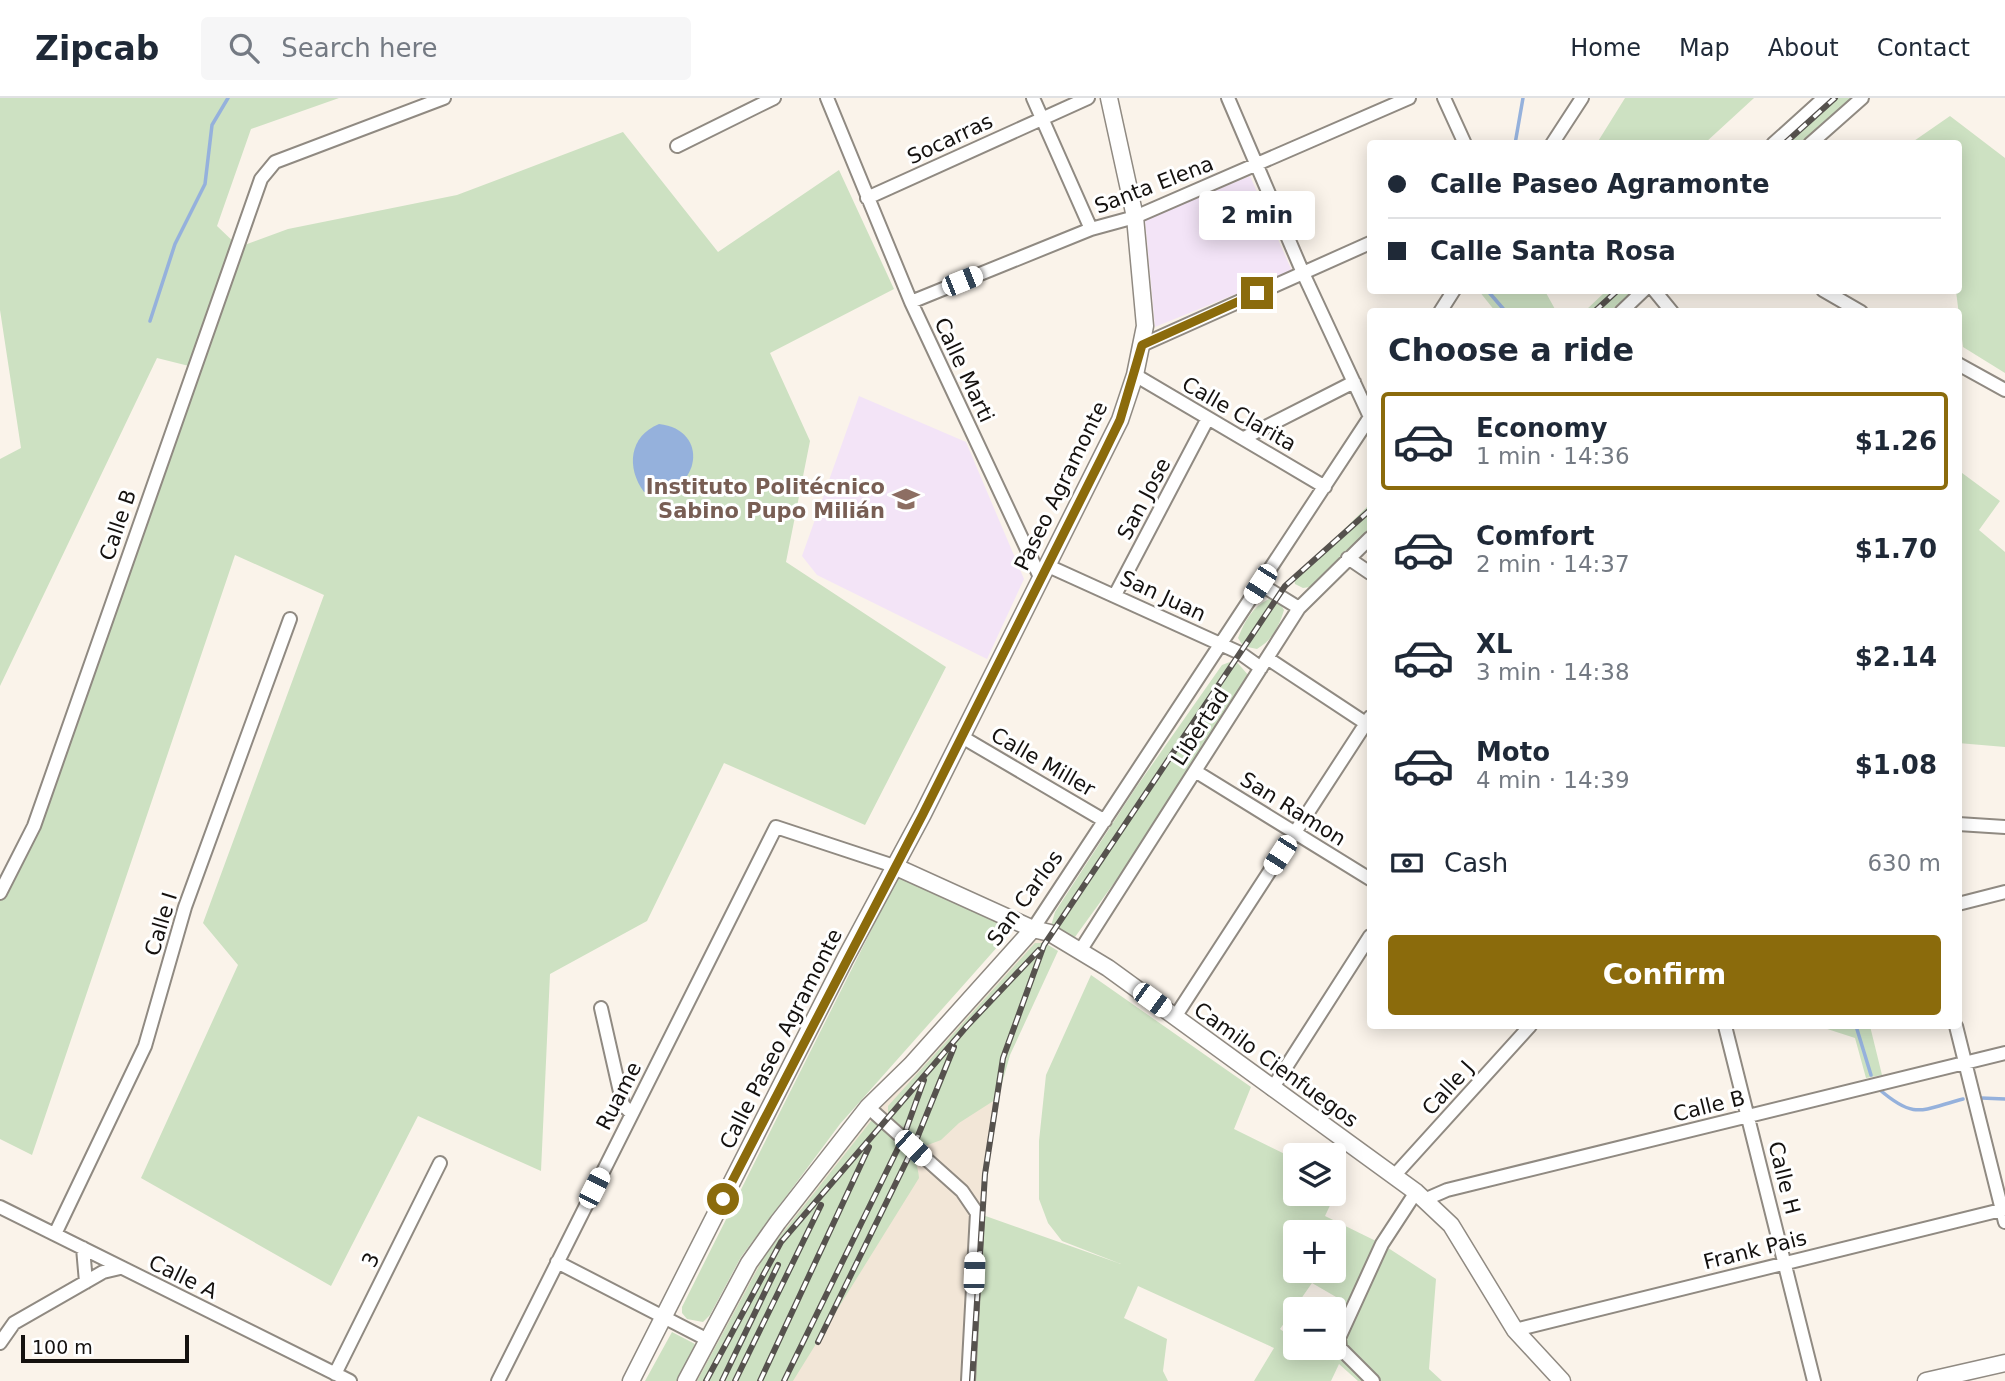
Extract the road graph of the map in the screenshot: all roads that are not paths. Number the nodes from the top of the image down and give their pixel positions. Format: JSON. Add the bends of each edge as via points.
{"nodes":[{"id":1,"x":444,"y":98,"type":"edge"},
{"id":2,"x":774,"y":98,"type":"edge"},
{"id":3,"x":827,"y":98,"type":"edge"},
{"id":4,"x":1033,"y":98,"type":"edge"},
{"id":5,"x":1088,"y":98,"type":"edge"},
{"id":6,"x":1109,"y":98,"type":"edge"},
{"id":7,"x":1228,"y":98,"type":"edge"},
{"id":8,"x":1409,"y":98,"type":"edge"},
{"id":9,"x":1444,"y":98,"type":"edge"},
{"id":10,"x":1581,"y":98,"type":"edge"},
{"id":11,"x":1824,"y":98,"type":"edge"},
{"id":12,"x":1862,"y":98,"type":"edge"},
{"id":13,"x":1042,"y":117,"type":"junction"},
{"id":14,"x":1463,"y":140,"type":"edge"},
{"id":15,"x":1555,"y":140,"type":"edge"},
{"id":16,"x":1777,"y":140,"type":"edge"},
{"id":17,"x":1815,"y":140,"type":"edge"},
{"id":18,"x":677,"y":146,"type":"dead end"},
{"id":19,"x":1257,"y":165,"type":"junction"},
{"id":20,"x":867,"y":198,"type":"junction"},
{"id":21,"x":1135,"y":217,"type":"junction"},
{"id":22,"x":1091,"y":229,"type":"junction"},
{"id":23,"x":1367,"y":244,"type":"edge"},
{"id":24,"x":1303,"y":272,"type":"junction"},
{"id":25,"x":1640,"y":294,"type":"edge"},
{"id":26,"x":1657,"y":294,"type":"edge"},
{"id":27,"x":1830,"y":294,"type":"edge"},
{"id":28,"x":911,"y":302,"type":"junction"},
{"id":29,"x":1625,"y":308,"type":"edge"},
{"id":30,"x":1669,"y":308,"type":"edge"},
{"id":31,"x":1854,"y":308,"type":"edge"},
{"id":32,"x":1142,"y":345,"type":"junction"},
{"id":33,"x":1962,"y":366,"type":"edge"},
{"id":34,"x":1135,"y":375,"type":"junction"},
{"id":35,"x":1354,"y":382,"type":"junction"},
{"id":36,"x":2005,"y":390,"type":"edge"},
{"id":37,"x":1367,"y":410,"type":"edge"},
{"id":38,"x":1207,"y":420,"type":"junction"},
{"id":39,"x":1367,"y":422,"type":"edge"},
{"id":40,"x":1244,"y":438,"type":"junction"},
{"id":41,"x":1325,"y":487,"type":"junction"},
{"id":42,"x":1367,"y":541,"type":"edge"},
{"id":43,"x":1348,"y":558,"type":"junction"},
{"id":44,"x":1043,"y":571,"type":"junction"},
{"id":45,"x":1367,"y":571,"type":"edge"},
{"id":46,"x":1260,"y":584,"type":"junction"},
{"id":47,"x":1115,"y":595,"type":"junction"},
{"id":48,"x":1299,"y":608,"type":"junction"},
{"id":49,"x":290,"y":619,"type":"dead end"},
{"id":50,"x":1221,"y":644,"type":"junction"},
{"id":51,"x":1264,"y":663,"type":"junction"},
{"id":52,"x":1367,"y":721,"type":"edge"},
{"id":53,"x":1367,"y":725,"type":"edge"},
{"id":54,"x":961,"y":737,"type":"junction"},
{"id":55,"x":1195,"y":771,"type":"junction"},
{"id":56,"x":1105,"y":821,"type":"junction"},
{"id":57,"x":1962,"y":824,"type":"edge"},
{"id":58,"x":776,"y":827,"type":"joint"},
{"id":59,"x":2005,"y":827,"type":"edge"},
{"id":60,"x":1295,"y":832,"type":"junction"},
{"id":61,"x":894,"y":866,"type":"junction"},
{"id":62,"x":1367,"y":878,"type":"edge"},
{"id":63,"x":2005,"y":892,"type":"edge"},
{"id":64,"x":0,"y":893,"type":"edge"},
{"id":65,"x":1962,"y":903,"type":"edge"},
{"id":66,"x":1033,"y":929,"type":"junction"},
{"id":67,"x":1367,"y":941,"type":"edge"},
{"id":68,"x":1080,"y":951,"type":"junction"},
{"id":69,"x":601,"y":1008,"type":"dead end"},
{"id":70,"x":1175,"y":1017,"type":"junction"},
{"id":71,"x":1527,"y":1029,"type":"edge"},
{"id":72,"x":1727,"y":1029,"type":"edge"},
{"id":73,"x":1957,"y":1029,"type":"edge"},
{"id":74,"x":2005,"y":1053,"type":"edge"},
{"id":75,"x":1966,"y":1063,"type":"junction"},
{"id":76,"x":1272,"y":1089,"type":"junction"},
{"id":77,"x":868,"y":1107,"type":"junction"},
{"id":78,"x":632,"y":1114,"type":"junction"},
{"id":79,"x":1748,"y":1116,"type":"junction"},
{"id":80,"x":440,"y":1163,"type":"dead end"},
{"id":81,"x":1394,"y":1177,"type":"junction"},
{"id":82,"x":1420,"y":1196,"type":"junction"},
{"id":83,"x":0,"y":1207,"type":"edge"},
{"id":84,"x":2004,"y":1214,"type":"edge"},
{"id":85,"x":55,"y":1234,"type":"junction"},
{"id":86,"x":83,"y":1248,"type":"junction"},
{"id":87,"x":557,"y":1262,"type":"junction"},
{"id":88,"x":1785,"y":1262,"type":"junction"},
{"id":89,"x":120,"y":1268,"type":"junction"},
{"id":90,"x":86,"y":1282,"type":"junction"},
{"id":91,"x":663,"y":1320,"type":"junction"},
{"id":92,"x":1516,"y":1330,"type":"junction"},
{"id":93,"x":708,"y":1340,"type":"junction"},
{"id":94,"x":0,"y":1343,"type":"edge"},
{"id":95,"x":2005,"y":1363,"type":"edge"},
{"id":96,"x":335,"y":1374,"type":"junction"},
{"id":97,"x":350,"y":1381,"type":"edge"},
{"id":98,"x":498,"y":1381,"type":"edge"},
{"id":99,"x":631,"y":1381,"type":"edge"},
{"id":100,"x":687,"y":1381,"type":"edge"},
{"id":101,"x":968,"y":1381,"type":"edge"},
{"id":102,"x":1373,"y":1381,"type":"edge"},
{"id":103,"x":1562,"y":1381,"type":"edge"},
{"id":104,"x":1814,"y":1381,"type":"edge"},
{"id":105,"x":1926,"y":1381,"type":"edge"}],
"edges":[{"from":1,"to":64,"type":"street","name":"Calle B","via":[[289,156],[268,169],[257,188],[33,825]]},
{"from":2,"to":18,"type":"street"},
{"from":3,"to":20,"type":"street","name":"Calle Marti"},
{"from":4,"to":13,"type":"street"},
{"from":5,"to":13,"type":"street","name":"Socarras"},
{"from":6,"to":21,"type":"street","name":"Paseo Agramonte"},
{"from":7,"to":19,"type":"street"},
{"from":8,"to":19,"type":"street","name":"Santa Elena"},
{"from":9,"to":14,"type":"street"},
{"from":10,"to":15,"type":"street"},
{"from":11,"to":16,"type":"street"},
{"from":12,"to":17,"type":"street"},
{"from":13,"to":20,"type":"street","name":"Socarras"},
{"from":13,"to":22,"type":"street"},
{"from":19,"to":21,"type":"street","name":"Santa Elena"},
{"from":19,"to":24,"type":"street"},
{"from":20,"to":28,"type":"street","name":"Calle Marti"},
{"from":21,"to":22,"type":"street","name":"Santa Elena"},
{"from":21,"to":32,"type":"street","name":"Paseo Agramonte","via":[[1145,326]]},
{"from":22,"to":28,"type":"street","name":"Santa Elena"},
{"from":23,"to":24,"type":"street"},
{"from":24,"to":32,"type":"street"},
{"from":24,"to":35,"type":"street"},
{"from":25,"to":29,"type":"street"},
{"from":26,"to":30,"type":"street"},
{"from":27,"to":31,"type":"street"},
{"from":28,"to":44,"type":"street","name":"Calle Marti"},
{"from":32,"to":34,"type":"street","name":"Paseo Agramonte"},
{"from":33,"to":36,"type":"street"},
{"from":34,"to":38,"type":"street","name":"Calle Clarita"},
{"from":34,"to":44,"type":"street","name":"Paseo Agramonte","via":[[1120,420]]},
{"from":35,"to":37,"type":"street"},
{"from":35,"to":40,"type":"street"},
{"from":38,"to":40,"type":"street","name":"Calle Clarita"},
{"from":38,"to":47,"type":"street","name":"San Jose"},
{"from":39,"to":41,"type":"street","name":"San Carlos"},
{"from":40,"to":41,"type":"street","name":"Calle Clarita"},
{"from":41,"to":46,"type":"street","name":"San Carlos"},
{"from":42,"to":43,"type":"street","name":"Libertad"},
{"from":43,"to":45,"type":"street"},
{"from":43,"to":48,"type":"street","name":"Libertad"},
{"from":44,"to":47,"type":"street","name":"San Juan"},
{"from":44,"to":54,"type":"street","name":"Paseo Agramonte"},
{"from":46,"to":48,"type":"street"},
{"from":46,"to":50,"type":"street","name":"San Carlos"},
{"from":47,"to":50,"type":"street","name":"San Juan"},
{"from":48,"to":51,"type":"street","name":"Libertad"},
{"from":49,"to":85,"type":"street","name":"Calle I","via":[[185,907],[145,1046]]},
{"from":50,"to":51,"type":"street","name":"San Juan"},
{"from":50,"to":56,"type":"street","name":"San Carlos"},
{"from":51,"to":52,"type":"street","name":"San Juan"},
{"from":51,"to":55,"type":"street","name":"Libertad"},
{"from":53,"to":60,"type":"street"},
{"from":54,"to":56,"type":"street","name":"Calle Miller"},
{"from":54,"to":61,"type":"street","name":"Paseo Agramonte"},
{"from":55,"to":60,"type":"street","name":"San Ramon"},
{"from":55,"to":68,"type":"street","name":"Libertad"},
{"from":56,"to":66,"type":"street","name":"San Carlos"},
{"from":57,"to":59,"type":"street"},
{"from":58,"to":61,"type":"street","name":"Camilo Cienfuegos"},
{"from":58,"to":78,"type":"street","name":"Ruame"},
{"from":60,"to":62,"type":"street","name":"San Ramon"},
{"from":60,"to":70,"type":"street"},
{"from":61,"to":66,"type":"street","name":"Camilo Cienfuegos"},
{"from":61,"to":91,"type":"street","name":"Calle Paseo Agramonte"},
{"from":63,"to":65,"type":"street"},
{"from":66,"to":68,"type":"street","name":"Camilo Cienfuegos","via":[[1050,933]]},
{"from":66,"to":77,"type":"street","name":"San Carlos"},
{"from":67,"to":76,"type":"street"},
{"from":68,"to":70,"type":"street","name":"Camilo Cienfuegos"},
{"from":69,"to":78,"type":"street","via":[[623,1105]]},
{"from":70,"to":76,"type":"street","name":"Camilo Cienfuegos"},
{"from":71,"to":81,"type":"street","name":"Calle J"},
{"from":72,"to":79,"type":"street","name":"Calle H"},
{"from":73,"to":75,"type":"street"},
{"from":74,"to":75,"type":"street","name":"Calle B"},
{"from":75,"to":79,"type":"street","name":"Calle B"},
{"from":75,"to":84,"type":"street"},
{"from":76,"to":81,"type":"street","name":"Camilo Cienfuegos"},
{"from":77,"to":93,"type":"street","name":"San Carlos","via":[[749,1263]]},
{"from":77,"to":101,"type":"street","via":[[962,1191],[977,1213]]},
{"from":78,"to":87,"type":"street","name":"Ruame"},
{"from":79,"to":82,"type":"street","name":"Calle B"},
{"from":79,"to":88,"type":"street","name":"Calle H"},
{"from":80,"to":96,"type":"street","name":"3"},
{"from":81,"to":82,"type":"street","name":"Camilo Cienfuegos"},
{"from":82,"to":92,"type":"street","name":"Camilo Cienfuegos","via":[[1461,1238]]},
{"from":82,"to":102,"type":"street","via":[[1382,1244],[1339,1338],[1339,1348]]},
{"from":83,"to":85,"type":"street","name":"Calle A"},
{"from":84,"to":88,"type":"street","name":"Frank Pais"},
{"from":85,"to":86,"type":"street","name":"Calle A"},
{"from":86,"to":89,"type":"street","name":"Calle A"},
{"from":86,"to":90,"type":"street"},
{"from":87,"to":91,"type":"street"},
{"from":87,"to":98,"type":"street","name":"Ruame"},
{"from":88,"to":92,"type":"street","name":"Frank Pais"},
{"from":88,"to":104,"type":"street","name":"Calle H"},
{"from":89,"to":90,"type":"street"},
{"from":89,"to":96,"type":"street","name":"Calle A"},
{"from":90,"to":94,"type":"street","via":[[14,1323]]},
{"from":91,"to":93,"type":"street"},
{"from":91,"to":99,"type":"street","name":"Calle Paseo Agramonte"},
{"from":92,"to":103,"type":"street","name":"Camilo Cienfuegos"},
{"from":93,"to":100,"type":"street","name":"San Carlos"},
{"from":95,"to":105,"type":"street"},
{"from":96,"to":97,"type":"street","name":"Calle A"}]}
